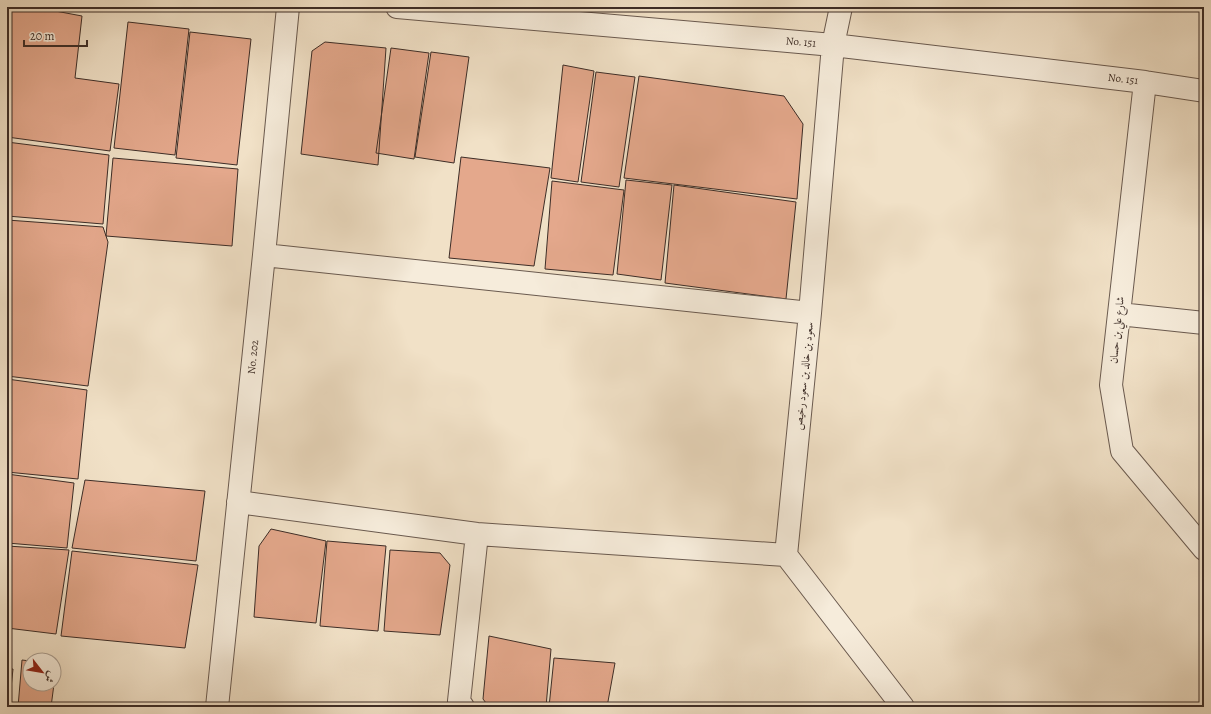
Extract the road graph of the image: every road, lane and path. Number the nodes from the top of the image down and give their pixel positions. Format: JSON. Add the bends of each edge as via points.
{"nodes":[{"id":1,"x":288,"y":7,"type":"edge"},
{"id":2,"x":397,"y":7,"type":"edge"},
{"id":3,"x":841,"y":7,"type":"edge"},
{"id":4,"x":834,"y":45,"type":"junction"},
{"id":5,"x":1145,"y":82,"type":"junction"},
{"id":6,"x":1204,"y":91,"type":"edge"},
{"id":7,"x":264,"y":255,"type":"junction"},
{"id":8,"x":810,"y":313,"type":"junction"},
{"id":9,"x":1119,"y":314,"type":"junction"},
{"id":10,"x":1204,"y":323,"type":"edge"},
{"id":11,"x":238,"y":502,"type":"junction"},
{"id":12,"x":477,"y":534,"type":"junction"},
{"id":13,"x":1204,"y":549,"type":"edge"},
{"id":14,"x":786,"y":555,"type":"junction"},
{"id":15,"x":217,"y":707,"type":"edge"},
{"id":16,"x":463,"y":707,"type":"edge"},
{"id":17,"x":903,"y":707,"type":"edge"}],
"edges":[{"from":1,"to":7,"type":"street","name":"No. 202"},
{"from":2,"to":4,"type":"street","name":"No. 151"},
{"from":3,"to":4,"type":"street","name":"سعود بن خالد بن سعود رخيص"},
{"from":4,"to":5,"type":"street","name":"No. 151"},
{"from":4,"to":8,"type":"street","name":"سعود بن خالد بن سعود رخيص"},
{"from":5,"to":6,"type":"street","name":"No. 151"},
{"from":5,"to":9,"type":"street","name":"شارع علي بن حسان"},
{"from":7,"to":8,"type":"street"},
{"from":7,"to":11,"type":"street","name":"No. 202"},
{"from":8,"to":14,"type":"street","name":"سعود بن خالد بن سعود رخيص"},
{"from":9,"to":10,"type":"street"},
{"from":9,"to":13,"type":"street","name":"شارع علي بن حسان","via":[[1111,385],[1122,451]]},
{"from":11,"to":12,"type":"street"},
{"from":11,"to":15,"type":"street","name":"No. 202"},
{"from":12,"to":14,"type":"street"},
{"from":12,"to":16,"type":"street","via":[[459,701]]},
{"from":14,"to":17,"type":"street"}]}
